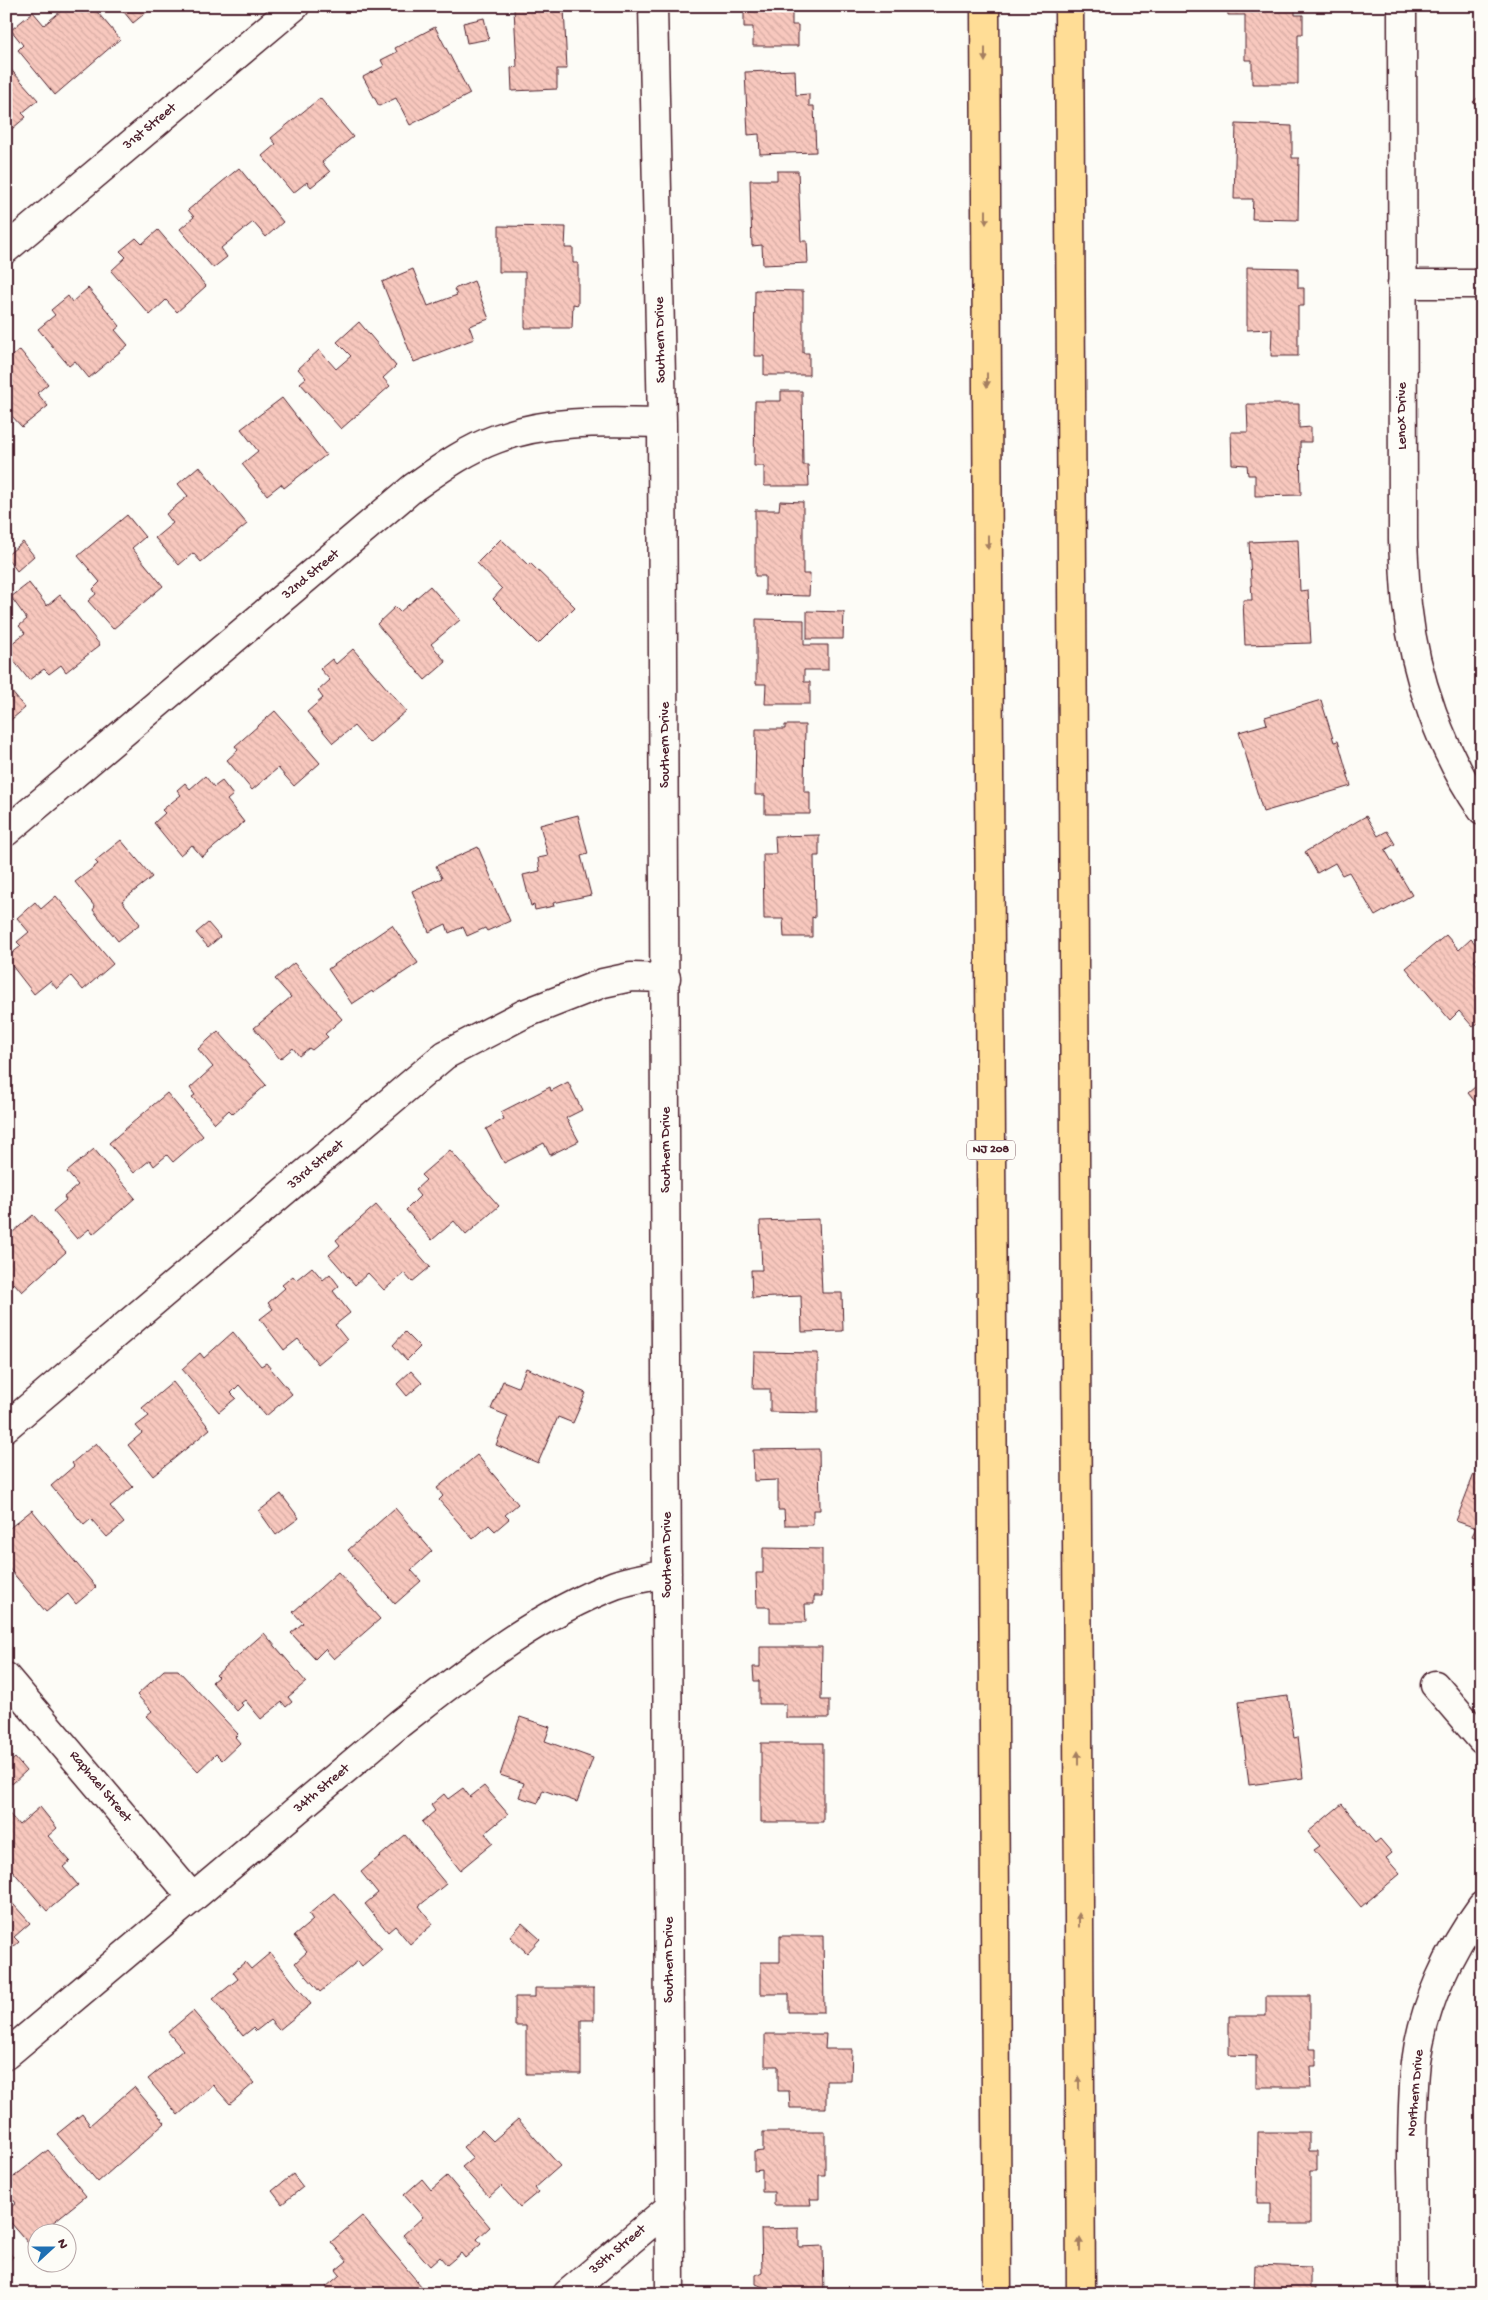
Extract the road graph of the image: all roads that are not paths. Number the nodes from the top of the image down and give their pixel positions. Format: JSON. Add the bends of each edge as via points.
{"nodes":[{"id":1,"x":295,"y":6,"type":"edge"},
{"id":2,"x":653,"y":6,"type":"edge"},
{"id":3,"x":985,"y":6,"type":"edge"},
{"id":4,"x":1069,"y":6,"type":"edge"},
{"id":5,"x":1402,"y":6,"type":"edge"},
{"id":6,"x":6,"y":249,"type":"edge"},
{"id":7,"x":1402,"y":284,"type":"junction"},
{"id":8,"x":1482,"y":284,"type":"edge"},
{"id":9,"x":662,"y":423,"type":"junction"},
{"id":10,"x":1482,"y":810,"type":"edge"},
{"id":11,"x":6,"y":832,"type":"edge"},
{"id":12,"x":666,"y":978,"type":"junction"},
{"id":13,"x":6,"y":1427,"type":"edge"},
{"id":14,"x":667,"y":1573,"type":"junction"},
{"id":15,"x":6,"y":1677,"type":"edge"},
{"id":16,"x":1435,"y":1684,"type":"dead end"},
{"id":17,"x":1482,"y":1740,"type":"edge"},
{"id":18,"x":193,"y":1898,"type":"junction"},
{"id":19,"x":1482,"y":1906,"type":"edge"},
{"id":20,"x":6,"y":2055,"type":"edge"},
{"id":21,"x":670,"y":2207,"type":"junction"},
{"id":22,"x":567,"y":2294,"type":"edge"},
{"id":23,"x":670,"y":2294,"type":"edge"},
{"id":24,"x":997,"y":2294,"type":"edge"},
{"id":25,"x":1081,"y":2294,"type":"edge"},
{"id":26,"x":1413,"y":2294,"type":"edge"}],
"edges":[{"from":1,"to":6,"type":"street","name":"31st Street"},
{"from":2,"to":9,"type":"street","name":"Southern Drive"},
{"from":3,"to":24,"type":"highway","number":"NJ 208","one_way":true},
{"from":25,"to":4,"type":"highway","one_way":true},
{"from":5,"to":7,"type":"street","name":"Lenox Drive"},
{"from":7,"to":8,"type":"street"},
{"from":7,"to":10,"type":"street","name":"Lenox Drive","via":[[1403,540],[1407,606],[1420,672],[1441,736]]},
{"from":9,"to":11,"type":"street","name":"32nd Street","via":[[589,422],[541,427],[497,439],[455,459],[414,487]]},
{"from":9,"to":12,"type":"street","name":"Southern Drive"},
{"from":12,"to":13,"type":"street","name":"33rd Street","via":[[631,977],[603,983],[524,1014],[446,1055]]},
{"from":12,"to":14,"type":"street","name":"Southern Drive"},
{"from":14,"to":18,"type":"street","name":"34th Street","via":[[617,1584],[569,1605],[513,1638],[399,1724]]},
{"from":14,"to":21,"type":"street","name":"Southern Drive"},
{"from":15,"to":18,"type":"street","name":"Raphael Street"},
{"from":16,"to":17,"type":"street"},
{"from":18,"to":20,"type":"street","name":"34th Street"},
{"from":19,"to":26,"type":"street","name":"Northern Drive","via":[[1467,1926],[1443,1971],[1427,2013],[1416,2061],[1412,2112]]},
{"from":21,"to":22,"type":"street","name":"35th Street"},
{"from":21,"to":23,"type":"street","name":"Southern Drive"}]}
